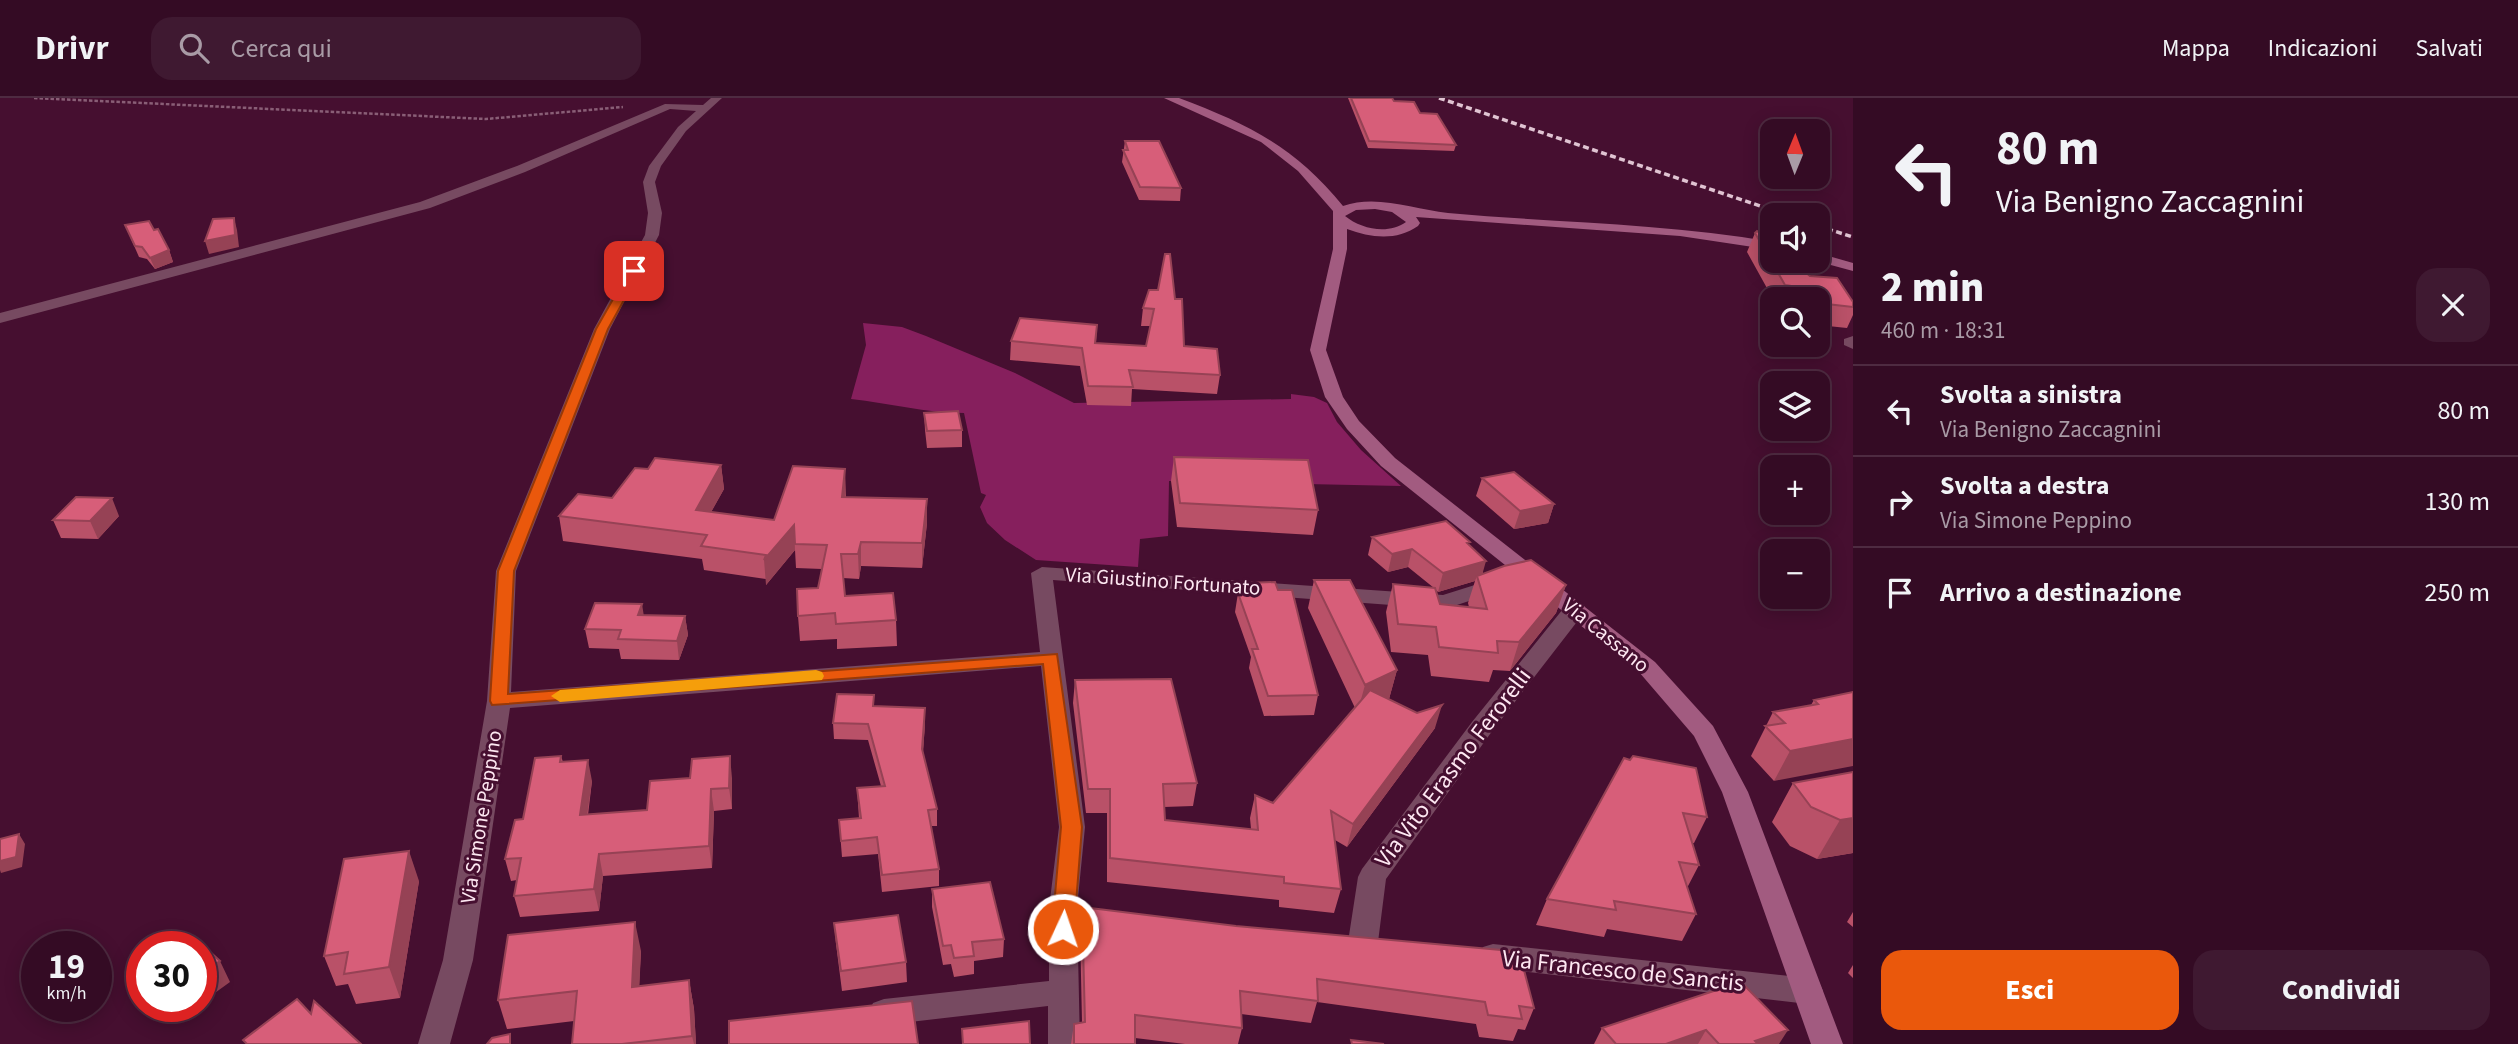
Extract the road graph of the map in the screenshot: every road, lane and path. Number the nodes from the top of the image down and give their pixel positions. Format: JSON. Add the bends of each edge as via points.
{"nodes":[{"id":1,"x":34,"y":98,"type":"edge"},
{"id":2,"x":1169,"y":98,"type":"edge"},
{"id":3,"x":711,"y":103,"type":"edge"},
{"id":4,"x":669,"y":106,"type":"junction"},
{"id":5,"x":1321,"y":183,"type":"junction"},
{"id":6,"x":1394,"y":209,"type":"junction"},
{"id":7,"x":1340,"y":216,"type":"junction"},
{"id":8,"x":1496,"y":222,"type":"junction"},
{"id":9,"x":1398,"y":231,"type":"junction"},
{"id":10,"x":1760,"y":244,"type":"edge"},
{"id":11,"x":1340,"y":249,"type":"junction"},
{"id":12,"x":1830,"y":260,"type":"edge"},
{"id":13,"x":1853,"y":267,"type":"edge"},
{"id":14,"x":0,"y":318,"type":"edge"},
{"id":15,"x":1530,"y":572,"type":"junction"},
{"id":16,"x":1575,"y":609,"type":"junction"},
{"id":17,"x":1051,"y":658,"type":"junction"},
{"id":18,"x":499,"y":701,"type":"junction"},
{"id":19,"x":1362,"y":942,"type":"edge"},
{"id":20,"x":1471,"y":954,"type":"edge"},
{"id":21,"x":1062,"y":992,"type":"junction"},
{"id":22,"x":1808,"y":992,"type":"junction"},
{"id":23,"x":857,"y":1015,"type":"edge"},
{"id":24,"x":434,"y":1044,"type":"edge"},
{"id":25,"x":1064,"y":1044,"type":"edge"},
{"id":26,"x":1828,"y":1044,"type":"edge"}],
"edges":[{"from":1,"to":4,"type":"path","via":[[495,120]]},
{"from":2,"to":5,"type":"main road","via":[[1265,138]]},
{"from":3,"to":4,"type":"street"},
{"from":3,"to":18,"type":"street","name":"Via Simone Peppino","via":[[682,128],[655,166],[649,183],[655,213],[652,235],[602,329],[506,571]]},
{"from":4,"to":14,"type":"street","via":[[425,205]]},
{"from":5,"to":6,"type":"main road"},
{"from":5,"to":7,"type":"main road"},
{"from":6,"to":7,"type":"main road","via":[[1354,206]]},
{"from":6,"to":8,"type":"main road"},
{"from":6,"to":9,"type":"main road","via":[[1413,223]]},
{"from":7,"to":9,"type":"main road","via":[[1368,230]]},
{"from":7,"to":11,"type":"main road","name":"Via Cassano"},
{"from":8,"to":9,"type":"main road"},
{"from":8,"to":10,"type":"main road","via":[[1666,229]]},
{"from":9,"to":11,"type":"main road"},
{"from":11,"to":15,"type":"main road","name":"Via Cassano","via":[[1318,350],[1340,408],[1388,462]]},
{"from":12,"to":13,"type":"main road"},
{"from":15,"to":16,"type":"main road","name":"Via Cassano"},
{"from":15,"to":17,"type":"street","name":"Via Giustino Fortunato","via":[[1445,602],[1042,572]]},
{"from":16,"to":19,"type":"street","name":"Via Vito Erasmo Ferorelli","via":[[1372,877]]},
{"from":16,"to":22,"type":"main road","name":"Via Cassano","via":[[1647,667],[1704,732],[1759,850]]},
{"from":17,"to":18,"type":"street"},
{"from":17,"to":21,"type":"street","via":[[1072,827],[1076,909]]},
{"from":18,"to":24,"type":"street","name":"Via Simone Peppino","via":[[458,960]]},
{"from":20,"to":22,"type":"street","name":"Via Francesco de Sanctis"},
{"from":21,"to":23,"type":"street"},
{"from":21,"to":25,"type":"street"},
{"from":22,"to":26,"type":"main road","name":"Via Cassano"}]}
